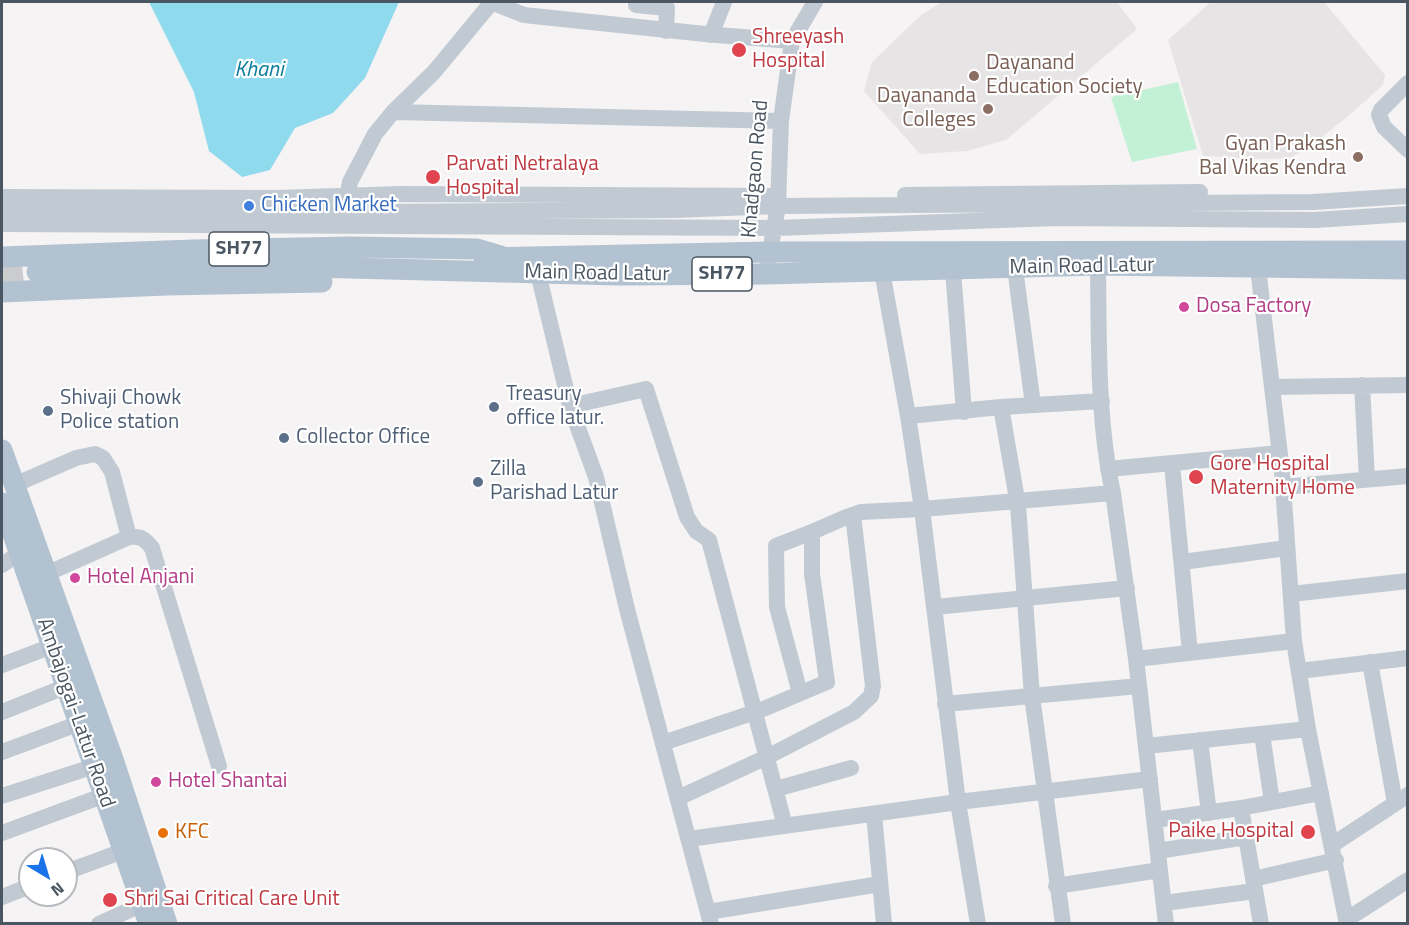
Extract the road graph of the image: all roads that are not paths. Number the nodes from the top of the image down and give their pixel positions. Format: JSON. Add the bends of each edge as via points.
{"nodes":[{"id":1,"x":492,"y":2,"type":"edge"},
{"id":2,"x":724,"y":2,"type":"edge"},
{"id":3,"x":815,"y":2,"type":"edge"},
{"id":4,"x":636,"y":3,"type":"edge"},
{"id":5,"x":630,"y":27,"type":"junction"},
{"id":6,"x":666,"y":31,"type":"junction"},
{"id":7,"x":711,"y":35,"type":"junction"},
{"id":8,"x":792,"y":41,"type":"junction"},
{"id":9,"x":1407,"y":83,"type":"edge"},
{"id":10,"x":393,"y":112,"type":"junction"},
{"id":11,"x":781,"y":121,"type":"junction"},
{"id":12,"x":1407,"y":150,"type":"edge"},
{"id":13,"x":1407,"y":188,"type":"edge"},
{"id":14,"x":1407,"y":196,"type":"edge"},
{"id":15,"x":2,"y":197,"type":"edge"},
{"id":16,"x":778,"y":201,"type":"junction"},
{"id":17,"x":1288,"y":202,"type":"junction"},
{"id":18,"x":2,"y":209,"type":"edge"},
{"id":19,"x":345,"y":211,"type":"junction"},
{"id":20,"x":1407,"y":214,"type":"edge"},
{"id":21,"x":1288,"y":220,"type":"junction"},
{"id":22,"x":2,"y":224,"type":"edge"},
{"id":23,"x":774,"y":228,"type":"junction"},
{"id":24,"x":1407,"y":251,"type":"edge"},
{"id":25,"x":770,"y":252,"type":"junction"},
{"id":26,"x":2,"y":257,"type":"edge"},
{"id":27,"x":510,"y":265,"type":"junction"},
{"id":28,"x":1098,"y":265,"type":"junction"},
{"id":29,"x":39,"y":267,"type":"tunnel mouth"},
{"id":30,"x":1015,"y":268,"type":"junction"},
{"id":31,"x":1258,"y":268,"type":"junction"},
{"id":32,"x":1407,"y":269,"type":"edge"},
{"id":33,"x":953,"y":270,"type":"junction"},
{"id":34,"x":882,"y":271,"type":"junction"},
{"id":35,"x":538,"y":273,"type":"junction"},
{"id":36,"x":766,"y":274,"type":"junction"},
{"id":37,"x":2,"y":292,"type":"edge"},
{"id":38,"x":1362,"y":385,"type":"junction"},
{"id":39,"x":1407,"y":385,"type":"edge"},
{"id":40,"x":1273,"y":387,"type":"junction"},
{"id":41,"x":1102,"y":401,"type":"junction"},
{"id":42,"x":1033,"y":405,"type":"junction"},
{"id":43,"x":570,"y":406,"type":"junction"},
{"id":44,"x":1001,"y":407,"type":"junction"},
{"id":45,"x":964,"y":412,"type":"junction"},
{"id":46,"x":908,"y":416,"type":"junction"},
{"id":47,"x":2,"y":450,"type":"edge"},
{"id":48,"x":1280,"y":453,"type":"junction"},
{"id":49,"x":1172,"y":464,"type":"junction"},
{"id":50,"x":1107,"y":469,"type":"junction"},
{"id":51,"x":1407,"y":476,"type":"edge"},
{"id":52,"x":1367,"y":479,"type":"junction"},
{"id":53,"x":14,"y":484,"type":"junction"},
{"id":54,"x":1283,"y":487,"type":"junction"},
{"id":55,"x":1113,"y":492,"type":"junction"},
{"id":56,"x":1018,"y":501,"type":"junction"},
{"id":57,"x":2,"y":502,"type":"edge"},
{"id":58,"x":922,"y":509,"type":"junction"},
{"id":59,"x":853,"y":515,"type":"junction"},
{"id":60,"x":812,"y":532,"type":"junction"},
{"id":61,"x":129,"y":537,"type":"junction"},
{"id":62,"x":27,"y":548,"type":"junction"},
{"id":63,"x":1287,"y":548,"type":"junction"},
{"id":64,"x":1182,"y":562,"type":"junction"},
{"id":65,"x":2,"y":565,"type":"edge"},
{"id":66,"x":46,"y":574,"type":"junction"},
{"id":67,"x":1407,"y":581,"type":"edge"},
{"id":68,"x":1127,"y":588,"type":"junction"},
{"id":69,"x":1291,"y":594,"type":"junction"},
{"id":70,"x":1025,"y":598,"type":"junction"},
{"id":71,"x":935,"y":607,"type":"junction"},
{"id":72,"x":1294,"y":641,"type":"junction"},
{"id":73,"x":52,"y":646,"type":"junction"},
{"id":74,"x":1190,"y":653,"type":"junction"},
{"id":75,"x":1407,"y":658,"type":"edge"},
{"id":76,"x":1136,"y":659,"type":"junction"},
{"id":77,"x":1370,"y":662,"type":"junction"},
{"id":78,"x":2,"y":665,"type":"edge"},
{"id":79,"x":1299,"y":671,"type":"junction"},
{"id":80,"x":67,"y":686,"type":"junction"},
{"id":81,"x":1139,"y":686,"type":"junction"},
{"id":82,"x":800,"y":693,"type":"junction"},
{"id":83,"x":1032,"y":696,"type":"junction"},
{"id":84,"x":945,"y":704,"type":"junction"},
{"id":85,"x":2,"y":712,"type":"edge"},
{"id":86,"x":755,"y":712,"type":"junction"},
{"id":87,"x":80,"y":723,"type":"junction"},
{"id":88,"x":1308,"y":729,"type":"junction"},
{"id":89,"x":1262,"y":734,"type":"junction"},
{"id":90,"x":1200,"y":740,"type":"junction"},
{"id":91,"x":663,"y":743,"type":"junction"},
{"id":92,"x":1146,"y":746,"type":"junction"},
{"id":93,"x":2,"y":753,"type":"edge"},
{"id":94,"x":767,"y":757,"type":"junction"},
{"id":95,"x":95,"y":766,"type":"junction"},
{"id":96,"x":219,"y":766,"type":"dead end"},
{"id":97,"x":850,"y":768,"type":"dead end"},
{"id":98,"x":1150,"y":779,"type":"junction"},
{"id":99,"x":776,"y":789,"type":"junction"},
{"id":100,"x":1044,"y":792,"type":"junction"},
{"id":101,"x":1322,"y":793,"type":"junction"},
{"id":102,"x":105,"y":795,"type":"junction"},
{"id":103,"x":2,"y":796,"type":"edge"},
{"id":104,"x":678,"y":798,"type":"junction"},
{"id":105,"x":1401,"y":799,"type":"edge"},
{"id":106,"x":958,"y":802,"type":"junction"},
{"id":107,"x":1272,"y":802,"type":"junction"},
{"id":108,"x":1241,"y":808,"type":"junction"},
{"id":109,"x":1209,"y":813,"type":"junction"},
{"id":110,"x":874,"y":814,"type":"junction"},
{"id":111,"x":1155,"y":820,"type":"junction"},
{"id":112,"x":785,"y":826,"type":"junction"},
{"id":113,"x":2,"y":833,"type":"edge"},
{"id":114,"x":1246,"y":837,"type":"junction"},
{"id":115,"x":689,"y":839,"type":"junction"},
{"id":116,"x":123,"y":851,"type":"junction"},
{"id":117,"x":1158,"y":851,"type":"junction"},
{"id":118,"x":1334,"y":853,"type":"junction"},
{"id":119,"x":78,"y":868,"type":"edge"},
{"id":120,"x":1160,"y":870,"type":"junction"},
{"id":121,"x":1407,"y":880,"type":"edge"},
{"id":122,"x":880,"y":884,"type":"junction"},
{"id":123,"x":1254,"y":885,"type":"junction"},
{"id":124,"x":1056,"y":886,"type":"junction"},
{"id":125,"x":18,"y":891,"type":"edge"},
{"id":126,"x":2,"y":897,"type":"edge"},
{"id":127,"x":1164,"y":903,"type":"junction"},
{"id":128,"x":146,"y":914,"type":"edge"},
{"id":129,"x":709,"y":918,"type":"edge"},
{"id":130,"x":1347,"y":922,"type":"edge"},
{"id":131,"x":99,"y":924,"type":"edge"},
{"id":132,"x":167,"y":924,"type":"edge"},
{"id":133,"x":884,"y":924,"type":"edge"},
{"id":134,"x":978,"y":924,"type":"edge"},
{"id":135,"x":1063,"y":924,"type":"edge"},
{"id":136,"x":1166,"y":924,"type":"edge"},
{"id":137,"x":1261,"y":924,"type":"edge"}],
"edges":[{"from":1,"to":5,"type":"street","via":[[524,15]]},
{"from":1,"to":10,"type":"street","via":[[434,72]]},
{"from":2,"to":7,"type":"street"},
{"from":3,"to":8,"type":"street","name":"Khadgaon Road"},
{"from":4,"to":5,"type":"street"},
{"from":4,"to":6,"type":"street","via":[[667,8]]},
{"from":5,"to":6,"type":"street"},
{"from":6,"to":7,"type":"street"},
{"from":7,"to":8,"type":"street"},
{"from":8,"to":11,"type":"street","name":"Khadgaon Road"},
{"from":9,"to":12,"type":"street","via":[[1379,115],[1384,128]]},
{"from":10,"to":11,"type":"street"},
{"from":10,"to":19,"type":"street","via":[[375,134],[350,182]]},
{"from":11,"to":16,"type":"street","name":"Khadgaon Road"},
{"from":13,"to":16,"type":"street"},
{"from":14,"to":17,"type":"street"},
{"from":15,"to":19,"type":"street"},
{"from":16,"to":17,"type":"street"},
{"from":16,"to":19,"type":"street","via":[[401,194]]},
{"from":16,"to":23,"type":"street","name":"Khadgaon Road"},
{"from":17,"to":21,"type":"street"},
{"from":18,"to":19,"type":"street"},
{"from":19,"to":22,"type":"street"},
{"from":19,"to":23,"type":"street"},
{"from":20,"to":21,"type":"street"},
{"from":21,"to":23,"type":"street","via":[[1058,218]]},
{"from":23,"to":25,"type":"street","name":"Khadgaon Road"},
{"from":24,"to":25,"type":"main road","name":"Main Road Latur","number":"SH77"},
{"from":25,"to":27,"type":"main road","name":"Main Road Latur","number":"SH77"},
{"from":25,"to":36,"type":"street","name":"Khadgaon Road"},
{"from":26,"to":27,"type":"main road","number":"SH77","via":[[351,247],[477,249]]},
{"from":27,"to":29,"type":"main road","name":"Main Road Latur","number":"SH77"},
{"from":27,"to":35,"type":"main road","name":"Main Road Latur","number":"SH77"},
{"from":27,"to":37,"type":"main road","number":"SH77","via":[[470,280]]},
{"from":28,"to":30,"type":"main road","name":"Main Road Latur","number":"SH77"},
{"from":28,"to":31,"type":"main road","name":"Main Road Latur","number":"SH77"},
{"from":28,"to":41,"type":"street"},
{"from":30,"to":33,"type":"main road","name":"Main Road Latur","number":"SH77"},
{"from":30,"to":42,"type":"street"},
{"from":31,"to":32,"type":"main road","name":"Main Road Latur","number":"SH77"},
{"from":31,"to":40,"type":"street"},
{"from":33,"to":34,"type":"main road","name":"Main Road Latur","number":"SH77"},
{"from":33,"to":45,"type":"street"},
{"from":34,"to":36,"type":"main road","name":"Main Road Latur","number":"SH77"},
{"from":34,"to":46,"type":"street"},
{"from":35,"to":36,"type":"main road","name":"Main Road Latur","number":"SH77"},
{"from":35,"to":43,"type":"street"},
{"from":38,"to":39,"type":"street"},
{"from":38,"to":40,"type":"street"},
{"from":38,"to":52,"type":"street"},
{"from":40,"to":48,"type":"street"},
{"from":41,"to":42,"type":"street"},
{"from":41,"to":50,"type":"street"},
{"from":42,"to":44,"type":"street"},
{"from":43,"to":86,"type":"street","via":[[646,389],[687,517],[696,531],[709,540]]},
{"from":43,"to":91,"type":"street","via":[[596,477]]},
{"from":44,"to":45,"type":"street"},
{"from":44,"to":56,"type":"street"},
{"from":45,"to":46,"type":"street"},
{"from":46,"to":58,"type":"street"},
{"from":47,"to":53,"type":"main road"},
{"from":48,"to":49,"type":"street"},
{"from":48,"to":54,"type":"street"},
{"from":49,"to":50,"type":"street"},
{"from":49,"to":64,"type":"street"},
{"from":50,"to":55,"type":"street"},
{"from":51,"to":52,"type":"street"},
{"from":52,"to":54,"type":"street"},
{"from":53,"to":61,"type":"street","via":[[95,454],[103,458],[112,472]]},
{"from":53,"to":62,"type":"main road"},
{"from":54,"to":63,"type":"street"},
{"from":55,"to":56,"type":"street"},
{"from":55,"to":68,"type":"street"},
{"from":56,"to":58,"type":"street"},
{"from":56,"to":70,"type":"street"},
{"from":57,"to":62,"type":"main road","name":"Ambajogai-Latur Road"},
{"from":58,"to":59,"type":"street"},
{"from":58,"to":71,"type":"street"},
{"from":59,"to":60,"type":"street"},
{"from":59,"to":94,"type":"street","via":[[871,696],[854,712]]},
{"from":60,"to":82,"type":"street","via":[[812,574],[827,682]]},
{"from":60,"to":82,"type":"street","via":[[776,546],[777,607]]},
{"from":61,"to":66,"type":"street"},
{"from":61,"to":96,"type":"street","via":[[140,536],[152,548]]},
{"from":62,"to":65,"type":"street"},
{"from":62,"to":66,"type":"main road"},
{"from":62,"to":73,"type":"main road","name":"Ambajogai-Latur Road"},
{"from":63,"to":64,"type":"street"},
{"from":63,"to":69,"type":"street"},
{"from":64,"to":74,"type":"street"},
{"from":66,"to":132,"type":"main road"},
{"from":67,"to":69,"type":"street"},
{"from":68,"to":70,"type":"street"},
{"from":68,"to":76,"type":"street"},
{"from":69,"to":72,"type":"street"},
{"from":70,"to":71,"type":"street"},
{"from":70,"to":83,"type":"street"},
{"from":71,"to":84,"type":"street"},
{"from":72,"to":74,"type":"street"},
{"from":72,"to":79,"type":"street"},
{"from":73,"to":78,"type":"street"},
{"from":73,"to":80,"type":"main road","name":"Ambajogai-Latur Road"},
{"from":74,"to":76,"type":"street"},
{"from":75,"to":77,"type":"street"},
{"from":76,"to":81,"type":"street"},
{"from":77,"to":79,"type":"street"},
{"from":77,"to":105,"type":"street"},
{"from":79,"to":88,"type":"street"},
{"from":80,"to":85,"type":"street"},
{"from":80,"to":87,"type":"main road","name":"Ambajogai-Latur Road"},
{"from":81,"to":83,"type":"street"},
{"from":81,"to":92,"type":"street"},
{"from":82,"to":86,"type":"street"},
{"from":83,"to":84,"type":"street"},
{"from":83,"to":100,"type":"street"},
{"from":84,"to":106,"type":"street"},
{"from":86,"to":91,"type":"street"},
{"from":86,"to":94,"type":"street"},
{"from":87,"to":93,"type":"street"},
{"from":87,"to":95,"type":"main road","name":"Ambajogai-Latur Road"},
{"from":88,"to":89,"type":"street"},
{"from":88,"to":101,"type":"street"},
{"from":89,"to":90,"type":"street"},
{"from":89,"to":107,"type":"street"},
{"from":90,"to":92,"type":"street"},
{"from":90,"to":109,"type":"street"},
{"from":91,"to":104,"type":"street"},
{"from":92,"to":98,"type":"street"},
{"from":94,"to":99,"type":"street"},
{"from":94,"to":104,"type":"street"},
{"from":95,"to":102,"type":"main road","name":"Ambajogai-Latur Road"},
{"from":95,"to":103,"type":"street"},
{"from":97,"to":99,"type":"street"},
{"from":98,"to":100,"type":"street"},
{"from":98,"to":111,"type":"street"},
{"from":99,"to":112,"type":"street"},
{"from":100,"to":106,"type":"street"},
{"from":100,"to":124,"type":"street"},
{"from":101,"to":107,"type":"street"},
{"from":101,"to":118,"type":"street"},
{"from":102,"to":113,"type":"street"},
{"from":102,"to":116,"type":"main road","name":"Ambajogai-Latur Road"},
{"from":104,"to":115,"type":"street"},
{"from":105,"to":118,"type":"street"},
{"from":106,"to":110,"type":"street"},
{"from":106,"to":134,"type":"street"},
{"from":107,"to":108,"type":"street"},
{"from":108,"to":109,"type":"street"},
{"from":108,"to":114,"type":"street"},
{"from":109,"to":111,"type":"street"},
{"from":110,"to":112,"type":"street"},
{"from":110,"to":122,"type":"street"},
{"from":111,"to":117,"type":"street"},
{"from":112,"to":115,"type":"street"},
{"from":114,"to":117,"type":"street"},
{"from":114,"to":123,"type":"street"},
{"from":115,"to":129,"type":"street"},
{"from":116,"to":119,"type":"street"},
{"from":116,"to":128,"type":"main road","name":"Ambajogai-Latur Road"},
{"from":117,"to":120,"type":"street"},
{"from":118,"to":123,"type":"street"},
{"from":118,"to":130,"type":"street"},
{"from":120,"to":124,"type":"street"},
{"from":120,"to":127,"type":"street"},
{"from":121,"to":130,"type":"street"},
{"from":122,"to":129,"type":"street"},
{"from":122,"to":133,"type":"street"},
{"from":123,"to":127,"type":"street"},
{"from":123,"to":137,"type":"street"},
{"from":124,"to":135,"type":"street"},
{"from":125,"to":126,"type":"street"},
{"from":127,"to":136,"type":"street"},
{"from":128,"to":131,"type":"street"}]}
